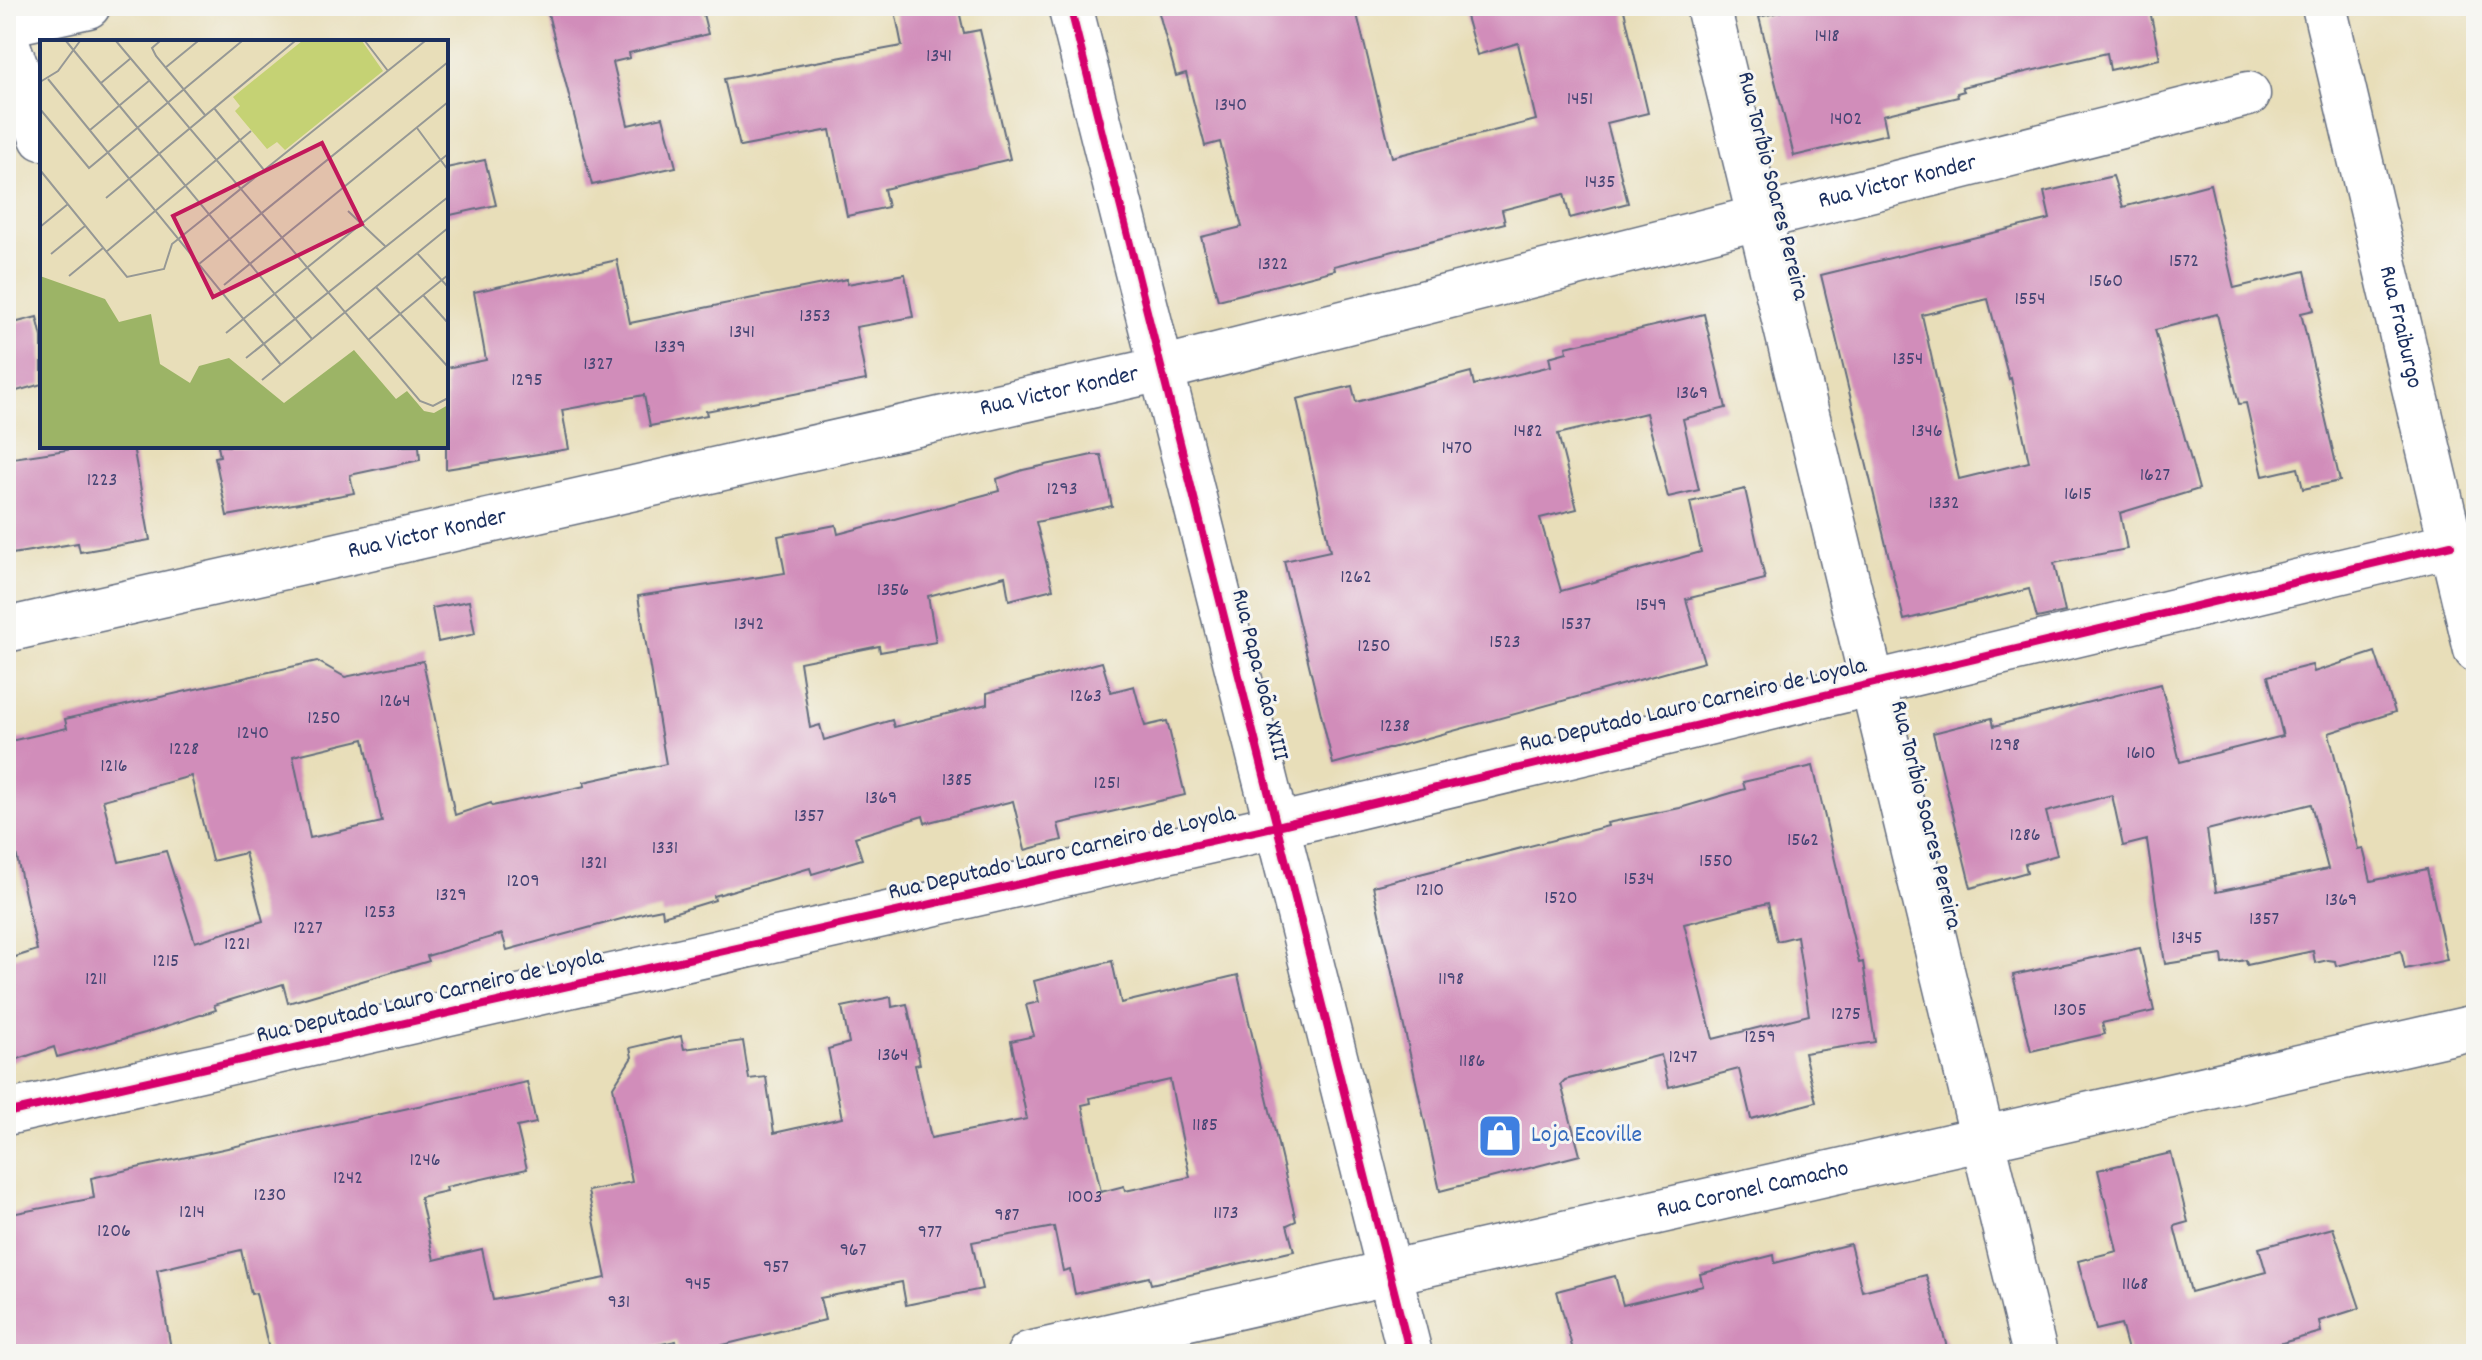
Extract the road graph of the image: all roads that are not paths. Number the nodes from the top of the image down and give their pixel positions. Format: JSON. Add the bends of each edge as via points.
{"nodes":[{"id":1,"x":88,"y":6,"type":"edge"},
{"id":2,"x":1070,"y":6,"type":"edge"},
{"id":3,"x":1708,"y":6,"type":"edge"},
{"id":4,"x":2324,"y":6,"type":"edge"},
{"id":5,"x":6,"y":24,"type":"edge"},
{"id":6,"x":6,"y":40,"type":"edge"},
{"id":7,"x":2248,"y":94,"type":"dead end"},
{"id":8,"x":40,"y":133,"type":"edge"},
{"id":9,"x":1760,"y":217,"type":"junction"},
{"id":10,"x":1161,"y":369,"type":"junction"},
{"id":11,"x":2451,"y":545,"type":"junction"},
{"id":12,"x":6,"y":630,"type":"edge"},
{"id":13,"x":2476,"y":650,"type":"edge"},
{"id":14,"x":1872,"y":684,"type":"junction"},
{"id":15,"x":1277,"y":826,"type":"junction"},
{"id":16,"x":2476,"y":1027,"type":"edge"},
{"id":17,"x":6,"y":1113,"type":"edge"},
{"id":18,"x":1983,"y":1137,"type":"junction"},
{"id":19,"x":1389,"y":1273,"type":"junction"},
{"id":20,"x":1029,"y":1354,"type":"edge"},
{"id":21,"x":1410,"y":1354,"type":"edge"},
{"id":22,"x":2035,"y":1354,"type":"edge"}],
"edges":[{"from":1,"to":5,"type":"street"},
{"from":2,"to":10,"type":"street","name":"Rua Papa João XXIII"},
{"from":3,"to":9,"type":"street","name":"Rua Toríbio Soares Pereira"},
{"from":4,"to":11,"type":"street","name":"Rua Fraiburgo"},
{"from":6,"to":8,"type":"street"},
{"from":7,"to":9,"type":"street","name":"Rua Victor Konder"},
{"from":9,"to":10,"type":"street","name":"Rua Victor Konder"},
{"from":9,"to":14,"type":"street","name":"Rua Toríbio Soares Pereira"},
{"from":10,"to":12,"type":"street","name":"Rua Victor Konder"},
{"from":10,"to":15,"type":"street","name":"Rua Papa João XXIII"},
{"from":11,"to":13,"type":"street","name":"Rua Fraiburgo"},
{"from":11,"to":14,"type":"street","name":"Rua Deputado Lauro Carneiro de Loyola"},
{"from":14,"to":15,"type":"street","name":"Rua Deputado Lauro Carneiro de Loyola"},
{"from":14,"to":18,"type":"street","name":"Rua Toríbio Soares Pereira"},
{"from":15,"to":17,"type":"street","name":"Rua Deputado Lauro Carneiro de Loyola"},
{"from":15,"to":19,"type":"street","name":"Rua Papa João XXIII"},
{"from":16,"to":18,"type":"street","name":"Rua Coronel Camacho"},
{"from":18,"to":19,"type":"street","name":"Rua Coronel Camacho"},
{"from":18,"to":22,"type":"street","name":"Rua Toríbio Soares Pereira"},
{"from":19,"to":20,"type":"street","name":"Rua Coronel Camacho"},
{"from":19,"to":21,"type":"street","name":"Rua Papa João XXIII"}]}
